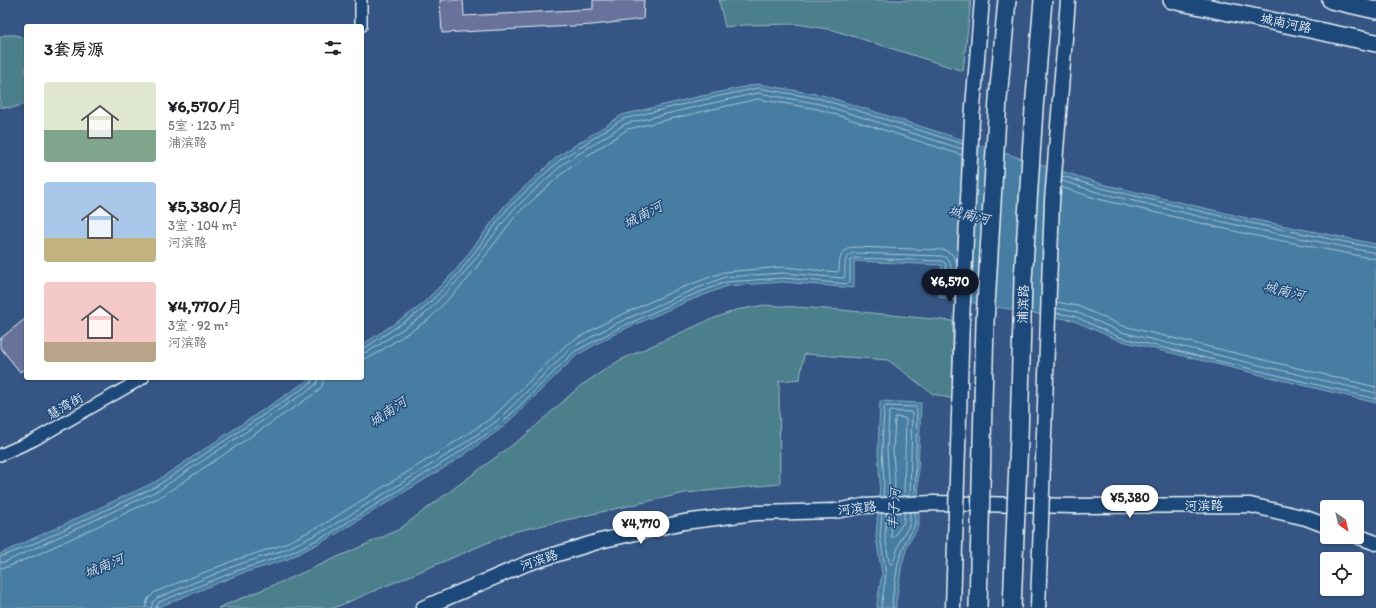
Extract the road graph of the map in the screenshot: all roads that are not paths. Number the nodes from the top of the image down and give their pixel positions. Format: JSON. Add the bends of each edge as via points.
{"nodes":[{"id":1,"x":361,"y":0,"type":"edge"},
{"id":2,"x":982,"y":0,"type":"edge"},
{"id":3,"x":1007,"y":0,"type":"edge"},
{"id":4,"x":1043,"y":0,"type":"edge"},
{"id":5,"x":1068,"y":0,"type":"edge"},
{"id":6,"x":1172,"y":0,"type":"edge"},
{"id":7,"x":1331,"y":0,"type":"edge"},
{"id":8,"x":1376,"y":10,"type":"edge"},
{"id":9,"x":360,"y":24,"type":"edge"},
{"id":10,"x":1376,"y":43,"type":"edge"},
{"id":11,"x":139,"y":380,"type":"edge"},
{"id":12,"x":0,"y":455,"type":"edge"},
{"id":13,"x":1320,"y":523,"type":"edge"},
{"id":14,"x":1364,"y":539,"type":"edge"},
{"id":15,"x":1376,"y":543,"type":"edge"},
{"id":16,"x":423,"y":608,"type":"edge"},
{"id":17,"x":953,"y":608,"type":"edge"},
{"id":18,"x":978,"y":608,"type":"edge"},
{"id":19,"x":1012,"y":608,"type":"edge"},
{"id":20,"x":1038,"y":608,"type":"edge"}],
"edges":[{"from":1,"to":9,"type":"street"},
{"from":2,"to":17,"type":"street","bridge":true,"via":[[971,126]]},
{"from":3,"to":18,"type":"main road","bridge":true,"via":[[998,99],[985,322]]},
{"from":4,"to":19,"type":"main road","name":"浦滨路","bridge":true,"via":[[1023,280]]},
{"from":5,"to":20,"type":"street","name":"浦滨路","bridge":true,"via":[[1052,201]]},
{"from":6,"to":10,"type":"main road","name":"城南河路"},
{"from":7,"to":8,"type":"main road"},
{"from":11,"to":12,"type":"street","name":"慧湾街","via":[[34,440]]},
{"from":13,"to":16,"type":"street","name":"河滨路","via":[[1250,505],[934,504],[863,506],[835,511],[755,513],[684,522],[600,541],[528,563]]},
{"from":14,"to":15,"type":"street"}]}
